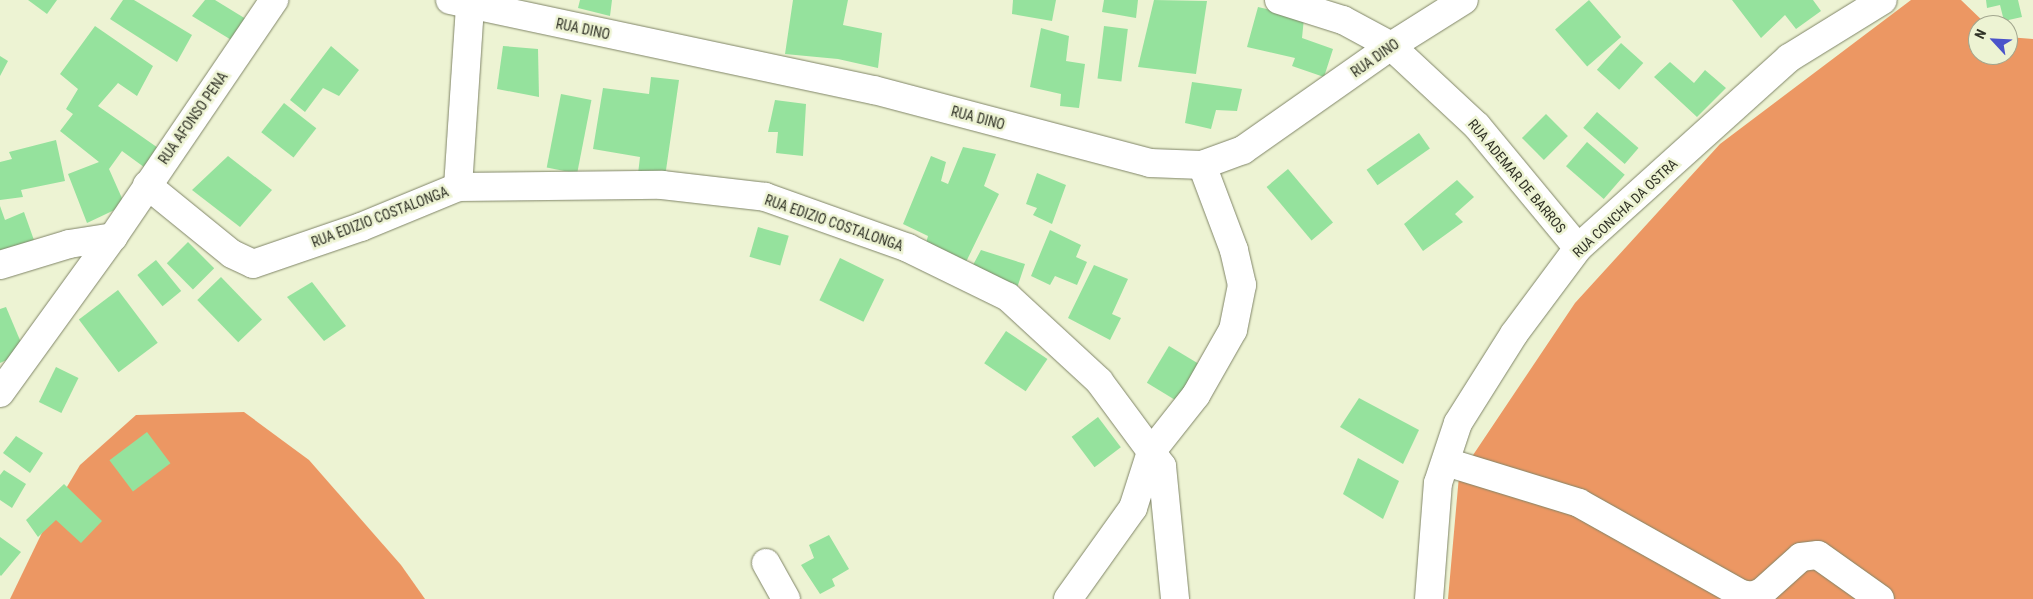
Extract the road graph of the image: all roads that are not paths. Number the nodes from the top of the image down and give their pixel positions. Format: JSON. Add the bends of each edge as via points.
{"nodes":[{"id":1,"x":274,"y":0,"type":"edge"},
{"id":2,"x":1278,"y":0,"type":"edge"},
{"id":3,"x":1464,"y":0,"type":"edge"},
{"id":4,"x":1883,"y":0,"type":"edge"},
{"id":5,"x":460,"y":3,"type":"edge"},
{"id":6,"x":1391,"y":46,"type":"junction"},
{"id":7,"x":1202,"y":165,"type":"junction"},
{"id":8,"x":147,"y":185,"type":"junction"},
{"id":9,"x":458,"y":188,"type":"junction"},
{"id":10,"x":113,"y":237,"type":"junction"},
{"id":11,"x":1578,"y":248,"type":"junction"},
{"id":12,"x":0,"y":265,"type":"edge"},
{"id":13,"x":0,"y":393,"type":"edge"},
{"id":14,"x":1151,"y":452,"type":"junction"},
{"id":15,"x":1446,"y":462,"type":"junction"},
{"id":16,"x":766,"y":563,"type":"dead end"},
{"id":17,"x":786,"y":599,"type":"edge"},
{"id":18,"x":1068,"y":599,"type":"edge"},
{"id":19,"x":1175,"y":599,"type":"edge"},
{"id":20,"x":1429,"y":599,"type":"edge"},
{"id":21,"x":1880,"y":599,"type":"edge"}],
"edges":[{"from":1,"to":8,"type":"street","name":"RUA AFONSO PENA"},
{"from":2,"to":6,"type":"street","name":"RUA ADEMAR DE BARROS","via":[[1344,20]]},
{"from":3,"to":6,"type":"street","name":"RUA DINO"},
{"from":4,"to":11,"type":"street","name":"RUA CONCHA DA OSTRA","via":[[1789,58]]},
{"from":5,"to":7,"type":"street","name":"RUA DINO","via":[[874,90],[1150,163]]},
{"from":5,"to":9,"type":"street"},
{"from":6,"to":7,"type":"street","name":"RUA DINO","via":[[1243,150]]},
{"from":6,"to":11,"type":"street","name":"RUA ADEMAR DE BARROS","via":[[1478,126]]},
{"from":7,"to":14,"type":"street","via":[[1234,250],[1242,285],[1233,330],[1196,395]]},
{"from":8,"to":9,"type":"street","name":"RUA EDIZIO COSTALONGA","via":[[232,254],[253,264],[361,227]]},
{"from":8,"to":10,"type":"street","name":"RUA AFONSO PENA"},
{"from":9,"to":14,"type":"street","name":"RUA EDIZIO COSTALONGA","via":[[662,185],[765,197],[908,248],[1008,297],[1099,381]]},
{"from":10,"to":12,"type":"street","via":[[69,244]]},
{"from":10,"to":13,"type":"street","name":"RUA AFONSO PENA"},
{"from":11,"to":15,"type":"street","name":"RUA CONCHA DA OSTRA","via":[[1514,334],[1464,415]]},
{"from":14,"to":18,"type":"street","via":[[1133,508]]},
{"from":14,"to":19,"type":"street","name":"RUA EDIZIO COSTALONGA","via":[[1162,466]]},
{"from":15,"to":20,"type":"street","name":"RUA CONCHA DA OSTRA","via":[[1438,483]]},
{"from":15,"to":21,"type":"street","via":[[1579,503],[1741,594],[1752,596],[1762,592],[1801,557],[1818,555]]},
{"from":16,"to":17,"type":"street"}]}
